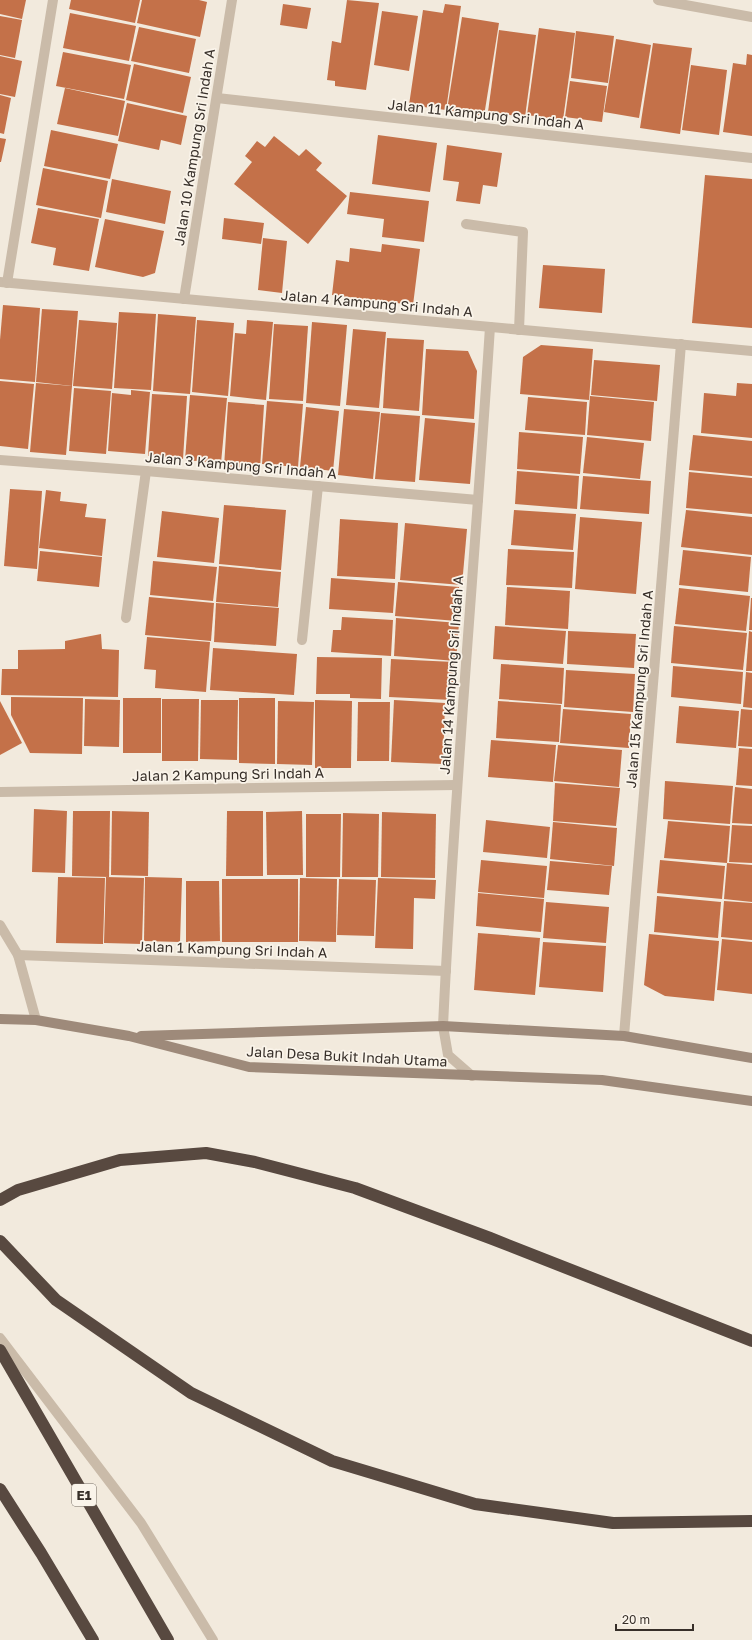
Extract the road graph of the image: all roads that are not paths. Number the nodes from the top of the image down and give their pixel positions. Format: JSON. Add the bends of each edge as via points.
{"nodes":[{"id":1,"x":54,"y":0,"type":"edge"},
{"id":2,"x":232,"y":0,"type":"edge"},
{"id":3,"x":658,"y":0,"type":"edge"},
{"id":4,"x":752,"y":16,"type":"edge"},
{"id":5,"x":217,"y":98,"type":"junction"},
{"id":6,"x":752,"y":158,"type":"edge"},
{"id":7,"x":466,"y":224,"type":"dead end"},
{"id":8,"x":4,"y":283,"type":"edge"},
{"id":9,"x":184,"y":299,"type":"junction"},
{"id":10,"x":490,"y":327,"type":"junction"},
{"id":11,"x":519,"y":330,"type":"junction"},
{"id":12,"x":681,"y":344,"type":"junction"},
{"id":13,"x":752,"y":351,"type":"edge"},
{"id":14,"x":0,"y":460,"type":"edge"},
{"id":15,"x":146,"y":470,"type":"junction"},
{"id":16,"x":318,"y":486,"type":"junction"},
{"id":17,"x":478,"y":500,"type":"junction"},
{"id":18,"x":126,"y":618,"type":"dead end"},
{"id":19,"x":302,"y":640,"type":"dead end"},
{"id":20,"x":456,"y":785,"type":"junction"},
{"id":21,"x":0,"y":792,"type":"edge"},
{"id":22,"x":0,"y":925,"type":"edge"},
{"id":23,"x":18,"y":955,"type":"junction"},
{"id":24,"x":446,"y":971,"type":"junction"},
{"id":25,"x":0,"y":1019,"type":"edge"},
{"id":26,"x":36,"y":1020,"type":"junction"},
{"id":27,"x":443,"y":1026,"type":"junction"},
{"id":28,"x":129,"y":1036,"type":"junction"},
{"id":29,"x":624,"y":1036,"type":"junction"},
{"id":30,"x":752,"y":1058,"type":"edge"},
{"id":31,"x":472,"y":1076,"type":"junction"},
{"id":32,"x":752,"y":1101,"type":"edge"},
{"id":33,"x":0,"y":1200,"type":"edge"},
{"id":34,"x":0,"y":1241,"type":"edge"},
{"id":35,"x":0,"y":1338,"type":"edge"},
{"id":36,"x":752,"y":1341,"type":"edge"},
{"id":37,"x":0,"y":1350,"type":"edge"},
{"id":38,"x":0,"y":1489,"type":"edge"},
{"id":39,"x":752,"y":1521,"type":"edge"},
{"id":40,"x":93,"y":1640,"type":"edge"},
{"id":41,"x":168,"y":1640,"type":"edge"},
{"id":42,"x":214,"y":1640,"type":"edge"}],
"edges":[{"from":1,"to":8,"type":"street"},
{"from":2,"to":5,"type":"street","name":"Jalan 10 Kampung Sri Indah A"},
{"from":3,"to":4,"type":"street"},
{"from":5,"to":6,"type":"street","name":"Jalan 11 Kampung Sri Indah A"},
{"from":5,"to":9,"type":"street","name":"Jalan 10 Kampung Sri Indah A"},
{"from":7,"to":11,"type":"street","via":[[523,232]]},
{"from":8,"to":9,"type":"street","name":"Jalan 4 Kampung Sri Indah A"},
{"from":9,"to":10,"type":"street","name":"Jalan 4 Kampung Sri Indah A"},
{"from":10,"to":11,"type":"street","name":"Jalan 4 Kampung Sri Indah A"},
{"from":10,"to":17,"type":"street","name":"Jalan 14 Kampung Sri Indah A"},
{"from":11,"to":12,"type":"street","name":"Jalan 4 Kampung Sri Indah A"},
{"from":12,"to":13,"type":"street","name":"Jalan 4 Kampung Sri Indah A"},
{"from":12,"to":29,"type":"street","name":"Jalan 15 Kampung Sri Indah A"},
{"from":14,"to":15,"type":"street","name":"Jalan 3 Kampung Sri Indah A"},
{"from":15,"to":16,"type":"street","name":"Jalan 3 Kampung Sri Indah A"},
{"from":15,"to":18,"type":"street"},
{"from":16,"to":17,"type":"street","name":"Jalan 3 Kampung Sri Indah A"},
{"from":16,"to":19,"type":"street"},
{"from":17,"to":20,"type":"street","name":"Jalan 14 Kampung Sri Indah A"},
{"from":20,"to":21,"type":"street","name":"Jalan 2 Kampung Sri Indah A"},
{"from":20,"to":24,"type":"street","name":"Jalan 14 Kampung Sri Indah A"},
{"from":22,"to":23,"type":"street"},
{"from":23,"to":24,"type":"street","name":"Jalan 1 Kampung Sri Indah A"},
{"from":23,"to":26,"type":"street"},
{"from":24,"to":27,"type":"street","name":"Jalan 14 Kampung Sri Indah A"},
{"from":25,"to":26,"type":"street","name":"Jalan Desa Bukit Indah Utama"},
{"from":26,"to":28,"type":"street","name":"Jalan Desa Bukit Indah Utama"},
{"from":27,"to":28,"type":"street","name":"Jalan Desa Bukit Indah Utama"},
{"from":27,"to":29,"type":"street","name":"Jalan Desa Bukit Indah Utama"},
{"from":27,"to":31,"type":"street","name":"Jalan Desa Bukit Indah Utama","via":[[448,1055]]},
{"from":28,"to":31,"type":"street","name":"Jalan Desa Bukit Indah Utama","via":[[248,1067]]},
{"from":29,"to":30,"type":"street","name":"Jalan Desa Bukit Indah Utama"},
{"from":31,"to":32,"type":"street","name":"Jalan Desa Bukit Indah Utama","via":[[602,1080]]},
{"from":33,"to":36,"type":"highway","via":[[18,1190],[120,1160],[206,1153],[255,1162],[355,1188]]},
{"from":34,"to":39,"type":"highway","via":[[56,1300],[192,1394],[332,1461],[475,1504],[612,1523]]},
{"from":35,"to":42,"type":"street","via":[[142,1523]]},
{"from":37,"to":41,"type":"highway","number":"E1"},
{"from":38,"to":40,"type":"highway"}]}
